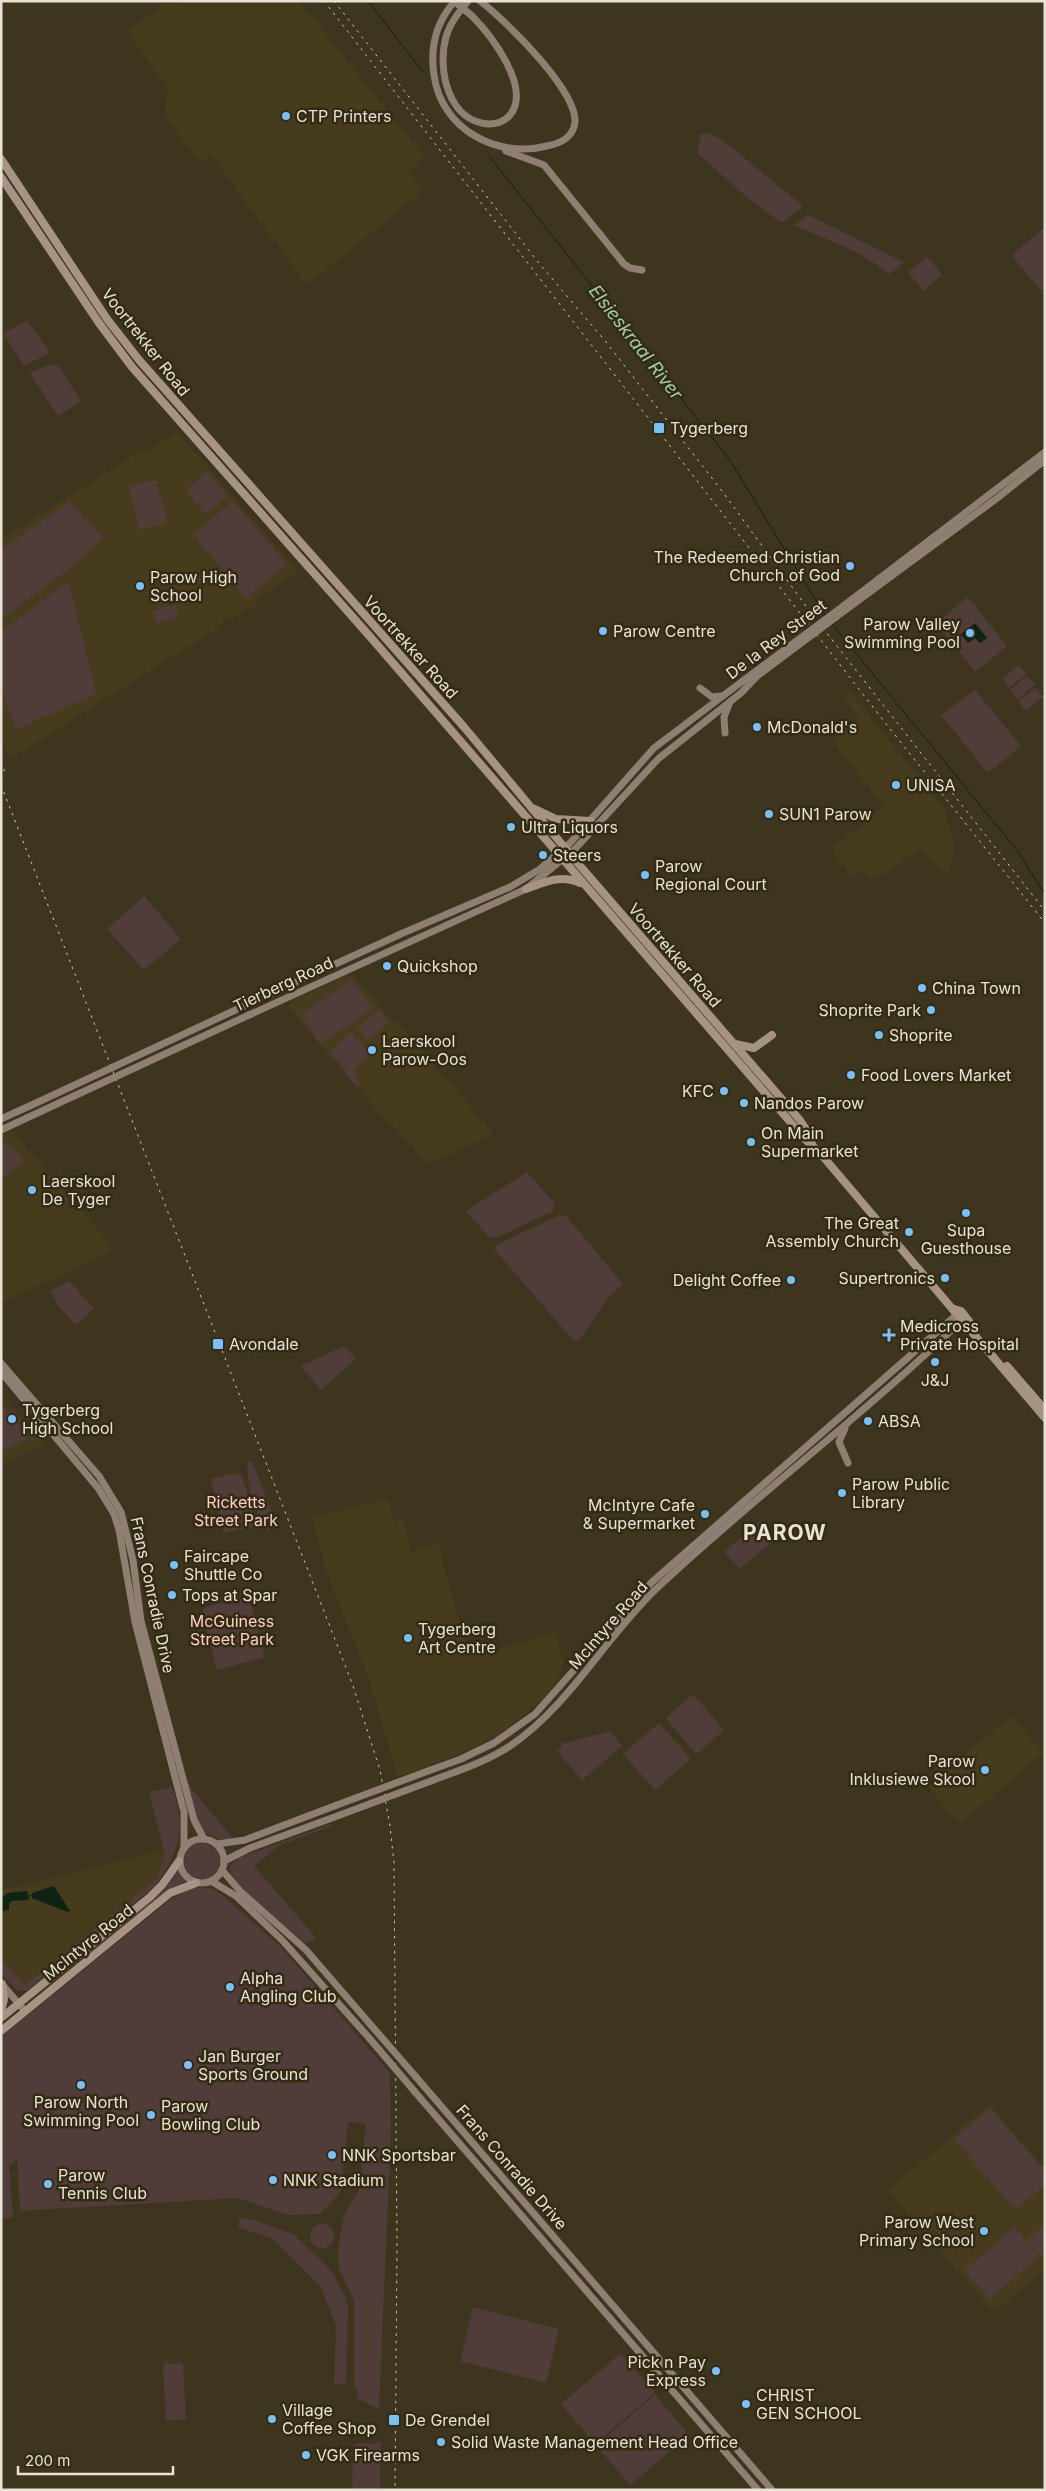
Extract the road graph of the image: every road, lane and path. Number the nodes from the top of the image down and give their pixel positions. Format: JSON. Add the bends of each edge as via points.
{"nodes":[{"id":1,"x":454,"y":1,"type":"edge"},
{"id":2,"x":468,"y":1,"type":"edge"},
{"id":3,"x":480,"y":1,"type":"edge"},
{"id":4,"x":500,"y":148,"type":"junction"},
{"id":5,"x":1,"y":159,"type":"edge"},
{"id":6,"x":1,"y":177,"type":"edge"},
{"id":7,"x":642,"y":270,"type":"dead end"},
{"id":8,"x":1045,"y":452,"type":"edge"},
{"id":9,"x":1045,"y":460,"type":"edge"},
{"id":10,"x":835,"y":615,"type":"junction"},
{"id":11,"x":700,"y":688,"type":"dead end"},
{"id":12,"x":722,"y":696,"type":"junction"},
{"id":13,"x":730,"y":702,"type":"junction"},
{"id":14,"x":725,"y":733,"type":"dead end"},
{"id":15,"x":684,"y":737,"type":"junction"},
{"id":16,"x":630,"y":772,"type":"junction"},
{"id":17,"x":527,"y":804,"type":"junction"},
{"id":18,"x":590,"y":821,"type":"junction"},
{"id":19,"x":567,"y":850,"type":"junction"},
{"id":20,"x":561,"y":857,"type":"junction"},
{"id":21,"x":584,"y":885,"type":"junction"},
{"id":22,"x":526,"y":889,"type":"junction"},
{"id":23,"x":772,"y":1035,"type":"dead end"},
{"id":24,"x":734,"y":1043,"type":"junction"},
{"id":25,"x":1,"y":1119,"type":"edge"},
{"id":26,"x":1,"y":1130,"type":"edge"},
{"id":27,"x":812,"y":1144,"type":"junction"},
{"id":28,"x":959,"y":1315,"type":"junction"},
{"id":29,"x":1,"y":1363,"type":"edge"},
{"id":30,"x":1,"y":1372,"type":"edge"},
{"id":31,"x":1045,"y":1410,"type":"edge"},
{"id":32,"x":1045,"y":1418,"type":"edge"},
{"id":33,"x":851,"y":1420,"type":"junction"},
{"id":34,"x":848,"y":1463,"type":"dead end"},
{"id":35,"x":204,"y":1838,"type":"junction"},
{"id":36,"x":217,"y":1844,"type":"junction"},
{"id":37,"x":184,"y":1847,"type":"junction"},
{"id":38,"x":179,"y":1861,"type":"junction"},
{"id":39,"x":224,"y":1861,"type":"junction"},
{"id":40,"x":222,"y":1870,"type":"junction"},
{"id":41,"x":211,"y":1882,"type":"junction"},
{"id":42,"x":196,"y":1883,"type":"junction"},
{"id":43,"x":2,"y":1983,"type":"edge"},
{"id":44,"x":19,"y":2004,"type":"junction"},
{"id":45,"x":1,"y":2011,"type":"edge"},
{"id":46,"x":25,"y":2011,"type":"junction"},
{"id":47,"x":1,"y":2018,"type":"edge"},
{"id":48,"x":1,"y":2031,"type":"edge"},
{"id":49,"x":758,"y":2490,"type":"edge"},
{"id":50,"x":772,"y":2490,"type":"edge"}],
"edges":[{"from":1,"to":2,"type":"main road","bridge":true,"via":[[472,16],[495,44],[510,72],[515,87],[515,107],[498,123],[482,123],[465,114],[455,103],[446,83],[442,59],[446,36],[452,22]]},
{"from":1,"to":4,"type":"main road","via":[[442,18],[434,42],[432,67],[438,92],[463,129]]},
{"from":3,"to":4,"type":"main road","via":[[525,44],[568,96],[575,111],[574,128],[561,141],[535,149]]},
{"from":4,"to":7,"type":"main road","via":[[544,165],[624,264]]},
{"from":5,"to":17,"type":"main road","name":"Voortrekker Road","via":[[107,319],[139,360],[464,727]]},
{"from":6,"to":20,"type":"main road","name":"Voortrekker Road","via":[[132,367]]},
{"from":8,"to":10,"type":"main road","name":"De la Rey Street"},
{"from":9,"to":10,"type":"main road","name":"De la Rey Street","via":[[996,500]]},
{"from":10,"to":12,"type":"main road","name":"De la Rey Street","bridge":true},
{"from":10,"to":13,"type":"main road","name":"De la Rey Street","bridge":true,"via":[[757,676]]},
{"from":11,"to":12,"type":"main road","via":[[712,697]]},
{"from":12,"to":16,"type":"main road","name":"De la Rey Street","via":[[654,748]]},
{"from":13,"to":14,"type":"main road","via":[[724,717]]},
{"from":13,"to":15,"type":"main road","name":"De la Rey Street"},
{"from":15,"to":16,"type":"main road","via":[[661,750],[639,771]]},
{"from":15,"to":19,"type":"main road","name":"De la Rey Street"},
{"from":16,"to":18,"type":"main road","name":"De la Rey Street"},
{"from":17,"to":18,"type":"main road","via":[[556,819]]},
{"from":17,"to":19,"type":"main road","name":"Voortrekker Road"},
{"from":18,"to":19,"type":"main road","name":"De la Rey Street"},
{"from":19,"to":20,"type":"main road","name":"Tierberg Road"},
{"from":19,"to":24,"type":"main road","name":"Voortrekker Road"},
{"from":20,"to":21,"type":"main road","name":"Voortrekker Road"},
{"from":20,"to":22,"type":"main road","name":"Tierberg Road"},
{"from":20,"to":25,"type":"main road","name":"Tierberg Road","bridge":true,"via":[[510,888],[403,932]]},
{"from":21,"to":22,"type":"main road","via":[[562,878]]},
{"from":21,"to":27,"type":"main road","name":"Voortrekker Road","via":[[805,1140]]},
{"from":22,"to":26,"type":"main road","name":"Tierberg Road","bridge":true},
{"from":23,"to":24,"type":"main road","via":[[754,1048]]},
{"from":24,"to":27,"type":"main road","name":"Voortrekker Road","via":[[799,1119]]},
{"from":27,"to":28,"type":"main road","name":"Voortrekker Road"},
{"from":28,"to":31,"type":"main road","name":"Voortrekker Road"},
{"from":28,"to":32,"type":"main road","name":"Voortrekker Road"},
{"from":28,"to":33,"type":"main road","name":"McIntyre Road"},
{"from":28,"to":36,"type":"main road","name":"McIntyre Road","bridge":true,"via":[[652,1582],[535,1714],[494,1743],[461,1759],[245,1840]]},
{"from":29,"to":35,"type":"main road","name":"Frans Conradie Drive","via":[[99,1476],[121,1512],[128,1532],[141,1621],[194,1820]]},
{"from":30,"to":37,"type":"main road","name":"Frans Conradie Drive","via":[[92,1480],[114,1514],[135,1622],[184,1812]]},
{"from":33,"to":34,"type":"main road","via":[[839,1442]]},
{"from":33,"to":39,"type":"main road","name":"McIntyre Road","bridge":true,"via":[[655,1590],[566,1696],[530,1731],[508,1747],[483,1761],[250,1848]]},
{"from":35,"to":36,"type":"main road"},
{"from":35,"to":37,"type":"main road","via":[[193,1840]]},
{"from":36,"to":39,"type":"main road"},
{"from":37,"to":38,"type":"main road"},
{"from":38,"to":42,"type":"main road","via":[[184,1874]]},
{"from":38,"to":44,"type":"main road","name":"McIntyre Road","via":[[150,1897]]},
{"from":39,"to":40,"type":"main road"},
{"from":40,"to":41,"type":"main road"},
{"from":40,"to":50,"type":"main road","name":"Frans Conradie Drive","bridge":true,"via":[[240,1891],[306,1950]]},
{"from":41,"to":42,"type":"main road"},
{"from":41,"to":49,"type":"main road","name":"Frans Conradie Drive","bridge":true,"via":[[236,1896],[282,1940]]},
{"from":42,"to":46,"type":"main road","name":"McIntyre Road","via":[[170,1893]]},
{"from":43,"to":44,"type":"main road"},
{"from":43,"to":45,"type":"main road","via":[[4,1999]]},
{"from":44,"to":46,"type":"main road"},
{"from":44,"to":47,"type":"main road","name":"McIntyre Road"},
{"from":46,"to":48,"type":"main road","name":"McIntyre Road"}]}
